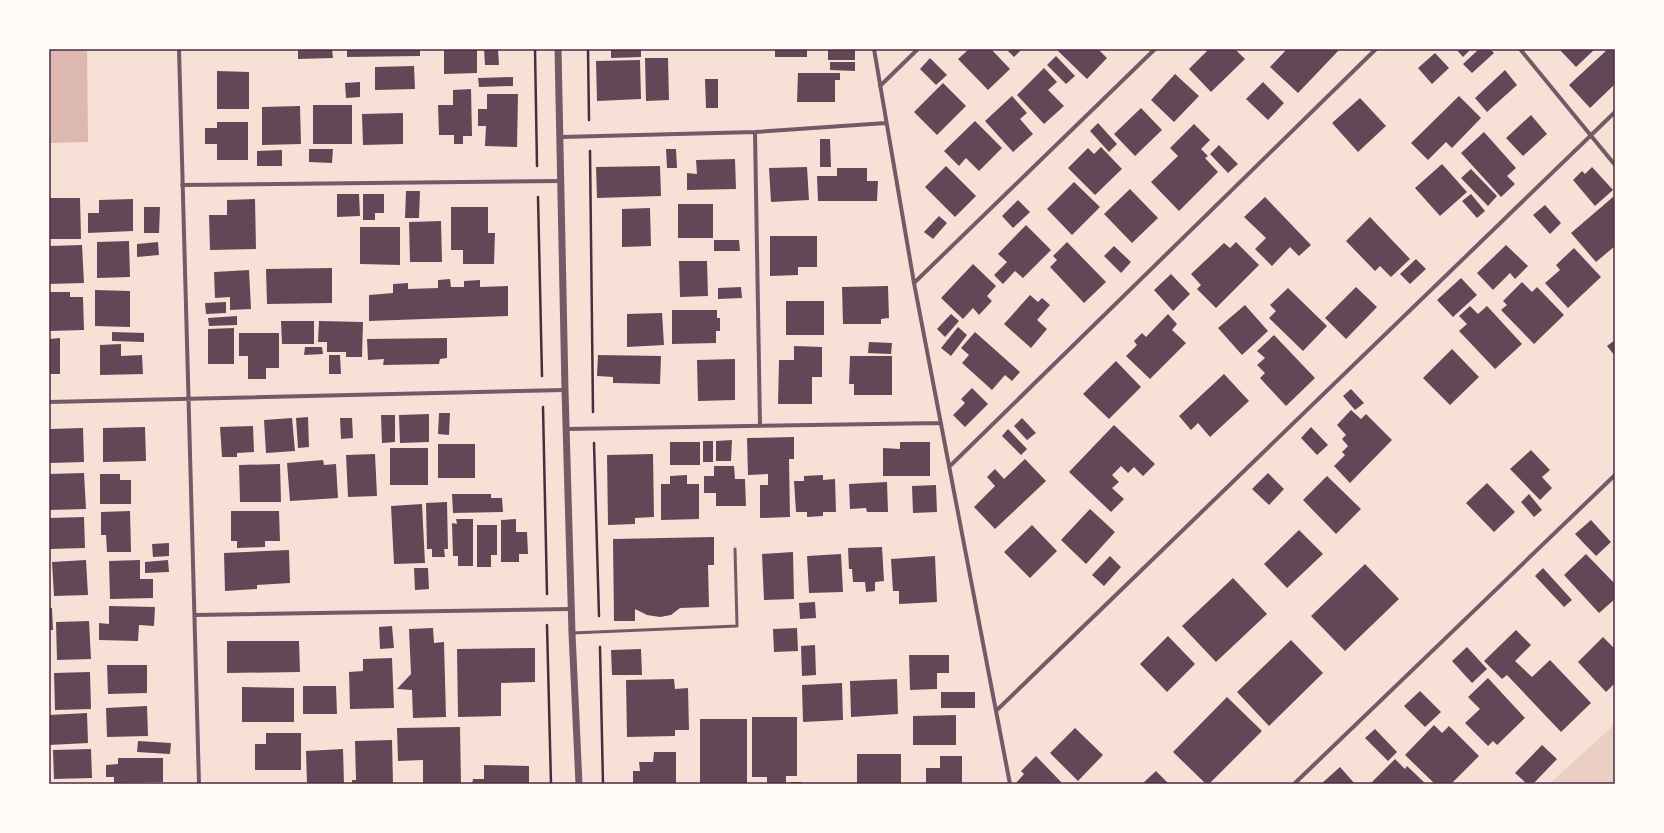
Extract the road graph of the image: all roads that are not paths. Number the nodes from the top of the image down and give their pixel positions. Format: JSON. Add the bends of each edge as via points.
{"nodes":[{"id":1,"x":179,"y":49,"type":"edge"},
{"id":2,"x":558,"y":49,"type":"edge"},
{"id":3,"x":874,"y":49,"type":"edge"},
{"id":4,"x":918,"y":49,"type":"edge"},
{"id":5,"x":1155,"y":49,"type":"edge"},
{"id":6,"x":1376,"y":49,"type":"edge"},
{"id":7,"x":1520,"y":49,"type":"edge"},
{"id":8,"x":880,"y":86,"type":"junction"},
{"id":9,"x":1615,"y":112,"type":"edge"},
{"id":10,"x":886,"y":123,"type":"junction"},
{"id":11,"x":756,"y":132,"type":"junction"},
{"id":12,"x":1592,"y":135,"type":"junction"},
{"id":13,"x":561,"y":137,"type":"junction"},
{"id":14,"x":1615,"y":165,"type":"edge"},
{"id":15,"x":562,"y":181,"type":"junction"},
{"id":16,"x":182,"y":185,"type":"junction"},
{"id":17,"x":914,"y":283,"type":"junction"},
{"id":18,"x":564,"y":390,"type":"junction"},
{"id":19,"x":188,"y":400,"type":"junction"},
{"id":20,"x":49,"y":402,"type":"edge"},
{"id":21,"x":940,"y":423,"type":"junction"},
{"id":22,"x":760,"y":425,"type":"junction"},
{"id":23,"x":567,"y":428,"type":"junction"},
{"id":24,"x":950,"y":466,"type":"junction"},
{"id":25,"x":1615,"y":475,"type":"edge"},
{"id":26,"x":735,"y":549,"type":"dead end"},
{"id":27,"x":571,"y":609,"type":"junction"},
{"id":28,"x":195,"y":615,"type":"junction"},
{"id":29,"x":572,"y":633,"type":"junction"},
{"id":30,"x":997,"y":710,"type":"junction"},
{"id":31,"x":199,"y":784,"type":"edge"},
{"id":32,"x":579,"y":784,"type":"edge"},
{"id":33,"x":1010,"y":784,"type":"edge"},
{"id":34,"x":1294,"y":784,"type":"edge"}],
"edges":[{"from":1,"to":16,"type":"street"},
{"from":2,"to":13,"type":"street"},
{"from":3,"to":8,"type":"street"},
{"from":4,"to":8,"type":"street"},
{"from":5,"to":17,"type":"street"},
{"from":6,"to":24,"type":"street"},
{"from":7,"to":12,"type":"street"},
{"from":8,"to":10,"type":"street"},
{"from":9,"to":12,"type":"street"},
{"from":10,"to":11,"type":"street"},
{"from":10,"to":17,"type":"street"},
{"from":11,"to":13,"type":"street"},
{"from":11,"to":22,"type":"street"},
{"from":12,"to":14,"type":"street"},
{"from":12,"to":30,"type":"street"},
{"from":13,"to":15,"type":"street"},
{"from":15,"to":16,"type":"street"},
{"from":15,"to":18,"type":"street"},
{"from":16,"to":19,"type":"street"},
{"from":17,"to":21,"type":"street"},
{"from":18,"to":19,"type":"street"},
{"from":18,"to":23,"type":"street"},
{"from":19,"to":20,"type":"street"},
{"from":19,"to":28,"type":"street"},
{"from":21,"to":22,"type":"street"},
{"from":21,"to":24,"type":"street"},
{"from":22,"to":23,"type":"street"},
{"from":23,"to":27,"type":"street"},
{"from":24,"to":30,"type":"street"},
{"from":25,"to":34,"type":"street"},
{"from":26,"to":29,"type":"lane","via":[[737,626]]},
{"from":27,"to":28,"type":"street"},
{"from":27,"to":29,"type":"street"},
{"from":28,"to":31,"type":"street"},
{"from":29,"to":32,"type":"street"},
{"from":30,"to":33,"type":"street"}]}
